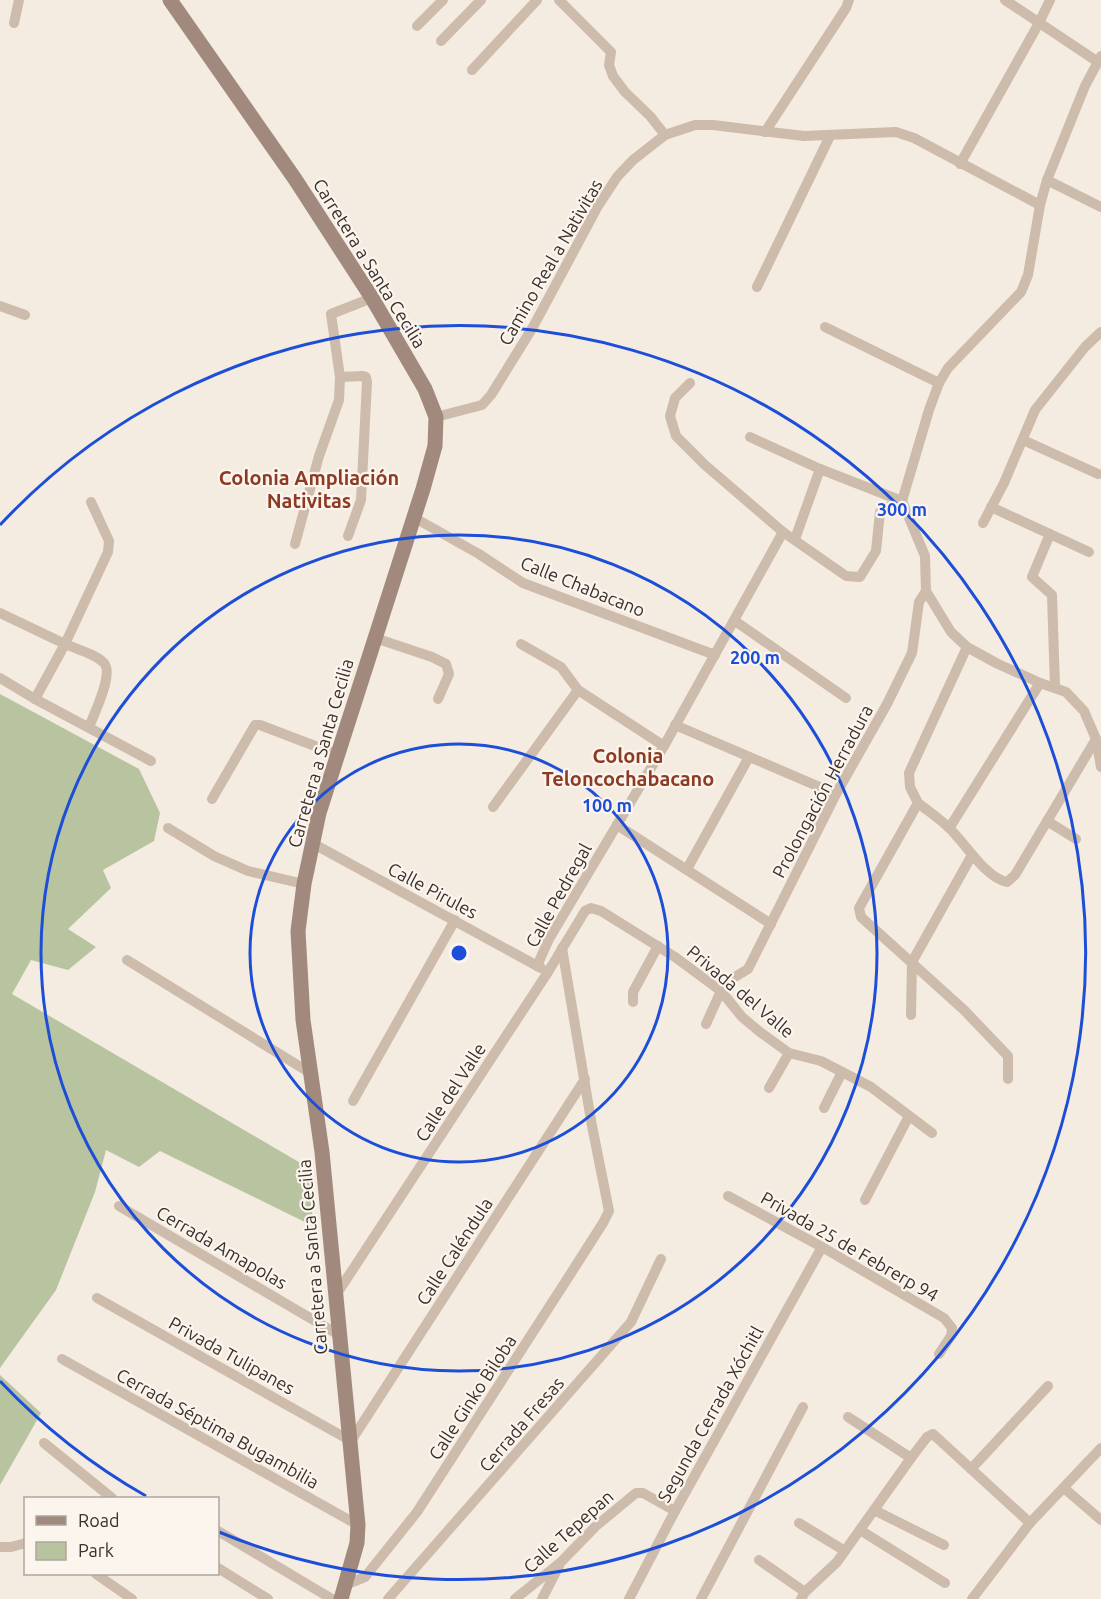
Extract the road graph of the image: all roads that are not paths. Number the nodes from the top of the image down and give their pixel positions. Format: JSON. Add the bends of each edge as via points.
{"nodes":[{"id":1,"x":19,"y":0,"type":"edge"},
{"id":2,"x":170,"y":0,"type":"edge"},
{"id":3,"x":443,"y":0,"type":"edge"},
{"id":4,"x":481,"y":0,"type":"edge"},
{"id":5,"x":537,"y":0,"type":"edge"},
{"id":6,"x":558,"y":0,"type":"edge"},
{"id":7,"x":849,"y":0,"type":"edge"},
{"id":8,"x":1005,"y":0,"type":"edge"},
{"id":9,"x":1050,"y":0,"type":"edge"},
{"id":10,"x":14,"y":23,"type":"dead end"},
{"id":11,"x":1039,"y":23,"type":"junction"},
{"id":12,"x":417,"y":26,"type":"dead end"},
{"id":13,"x":441,"y":41,"type":"dead end"},
{"id":14,"x":1099,"y":59,"type":"edge"},
{"id":15,"x":472,"y":70,"type":"dead end"},
{"id":16,"x":765,"y":132,"type":"junction"},
{"id":17,"x":665,"y":135,"type":"junction"},
{"id":18,"x":830,"y":136,"type":"junction"},
{"id":19,"x":960,"y":164,"type":"junction"},
{"id":20,"x":1047,"y":180,"type":"junction"},
{"id":21,"x":1040,"y":205,"type":"junction"},
{"id":22,"x":1101,"y":207,"type":"edge"},
{"id":23,"x":757,"y":287,"type":"dead end"},
{"id":24,"x":372,"y":298,"type":"junction"},
{"id":25,"x":0,"y":306,"type":"edge"},
{"id":26,"x":25,"y":315,"type":"dead end"},
{"id":27,"x":825,"y":327,"type":"dead end"},
{"id":28,"x":1101,"y":332,"type":"edge"},
{"id":29,"x":340,"y":377,"type":"junction"},
{"id":30,"x":690,"y":383,"type":"dead end"},
{"id":31,"x":939,"y":383,"type":"junction"},
{"id":32,"x":436,"y":417,"type":"junction"},
{"id":33,"x":750,"y":437,"type":"dead end"},
{"id":34,"x":1023,"y":440,"type":"junction"},
{"id":35,"x":820,"y":469,"type":"junction"},
{"id":36,"x":1098,"y":474,"type":"dead end"},
{"id":37,"x":902,"y":501,"type":"junction"},
{"id":38,"x":91,"y":502,"type":"dead end"},
{"id":39,"x":991,"y":507,"type":"junction"},
{"id":40,"x":413,"y":517,"type":"junction"},
{"id":41,"x":983,"y":523,"type":"dead end"},
{"id":42,"x":783,"y":532,"type":"junction"},
{"id":43,"x":1050,"y":534,"type":"junction"},
{"id":44,"x":348,"y":536,"type":"dead end"},
{"id":45,"x":795,"y":539,"type":"junction"},
{"id":46,"x":295,"y":544,"type":"dead end"},
{"id":47,"x":1089,"y":552,"type":"dead end"},
{"id":48,"x":926,"y":591,"type":"junction"},
{"id":49,"x":0,"y":613,"type":"edge"},
{"id":50,"x":735,"y":621,"type":"junction"},
{"id":51,"x":375,"y":638,"type":"junction"},
{"id":52,"x":65,"y":644,"type":"junction"},
{"id":53,"x":521,"y":644,"type":"dead end"},
{"id":54,"x":967,"y":647,"type":"junction"},
{"id":55,"x":715,"y":656,"type":"junction"},
{"id":56,"x":0,"y":678,"type":"edge"},
{"id":57,"x":1040,"y":683,"type":"junction"},
{"id":58,"x":1055,"y":687,"type":"junction"},
{"id":59,"x":578,"y":690,"type":"junction"},
{"id":60,"x":846,"y":698,"type":"dead end"},
{"id":61,"x":35,"y":699,"type":"junction"},
{"id":62,"x":438,"y":699,"type":"dead end"},
{"id":63,"x":675,"y":725,"type":"junction"},
{"id":64,"x":89,"y":727,"type":"junction"},
{"id":65,"x":1095,"y":739,"type":"junction"},
{"id":66,"x":664,"y":746,"type":"junction"},
{"id":67,"x":336,"y":754,"type":"junction"},
{"id":68,"x":749,"y":757,"type":"junction"},
{"id":69,"x":151,"y":761,"type":"dead end"},
{"id":70,"x":1101,"y":767,"type":"edge"},
{"id":71,"x":836,"y":794,"type":"junction"},
{"id":72,"x":212,"y":800,"type":"dead end"},
{"id":73,"x":918,"y":803,"type":"junction"},
{"id":74,"x":493,"y":807,"type":"dead end"},
{"id":75,"x":1047,"y":821,"type":"junction"},
{"id":76,"x":617,"y":825,"type":"junction"},
{"id":77,"x":168,"y":828,"type":"dead end"},
{"id":78,"x":950,"y":828,"type":"junction"},
{"id":79,"x":1076,"y":839,"type":"dead end"},
{"id":80,"x":312,"y":843,"type":"junction"},
{"id":81,"x":972,"y":855,"type":"junction"},
{"id":82,"x":687,"y":869,"type":"junction"},
{"id":83,"x":304,"y":884,"type":"junction"},
{"id":84,"x":591,"y":908,"type":"joint"},
{"id":85,"x":454,"y":920,"type":"junction"},
{"id":86,"x":771,"y":924,"type":"junction"},
{"id":87,"x":658,"y":946,"type":"junction"},
{"id":88,"x":562,"y":948,"type":"junction"},
{"id":89,"x":127,"y":960,"type":"dead end"},
{"id":90,"x":912,"y":962,"type":"junction"},
{"id":91,"x":537,"y":966,"type":"junction"},
{"id":92,"x":548,"y":972,"type":"junction"},
{"id":93,"x":721,"y":991,"type":"junction"},
{"id":94,"x":633,"y":1002,"type":"dead end"},
{"id":95,"x":911,"y":1015,"type":"dead end"},
{"id":96,"x":705,"y":1024,"type":"dead end"},
{"id":97,"x":789,"y":1053,"type":"junction"},
{"id":98,"x":842,"y":1072,"type":"junction"},
{"id":99,"x":312,"y":1074,"type":"junction"},
{"id":100,"x":1008,"y":1079,"type":"dead end"},
{"id":101,"x":585,"y":1080,"type":"junction"},
{"id":102,"x":769,"y":1088,"type":"dead end"},
{"id":103,"x":353,"y":1101,"type":"dead end"},
{"id":104,"x":824,"y":1108,"type":"dead end"},
{"id":105,"x":909,"y":1116,"type":"junction"},
{"id":106,"x":932,"y":1133,"type":"dead end"},
{"id":107,"x":728,"y":1196,"type":"dead end"},
{"id":108,"x":865,"y":1200,"type":"dead end"},
{"id":109,"x":119,"y":1206,"type":"dead end"},
{"id":110,"x":822,"y":1247,"type":"junction"},
{"id":111,"x":661,"y":1259,"type":"dead end"},
{"id":112,"x":336,"y":1295,"type":"junction"},
{"id":113,"x":97,"y":1298,"type":"dead end"},
{"id":114,"x":339,"y":1335,"type":"junction"},
{"id":115,"x":939,"y":1354,"type":"dead end"},
{"id":116,"x":62,"y":1359,"type":"dead end"},
{"id":117,"x":1048,"y":1386,"type":"dead end"},
{"id":118,"x":803,"y":1407,"type":"dead end"},
{"id":119,"x":848,"y":1417,"type":"dead end"},
{"id":120,"x":351,"y":1441,"type":"junction"},
{"id":121,"x":44,"y":1443,"type":"dead end"},
{"id":122,"x":1101,"y":1448,"type":"edge"},
{"id":123,"x":911,"y":1458,"type":"junction"},
{"id":124,"x":971,"y":1469,"type":"junction"},
{"id":125,"x":1064,"y":1488,"type":"junction"},
{"id":126,"x":111,"y":1497,"type":"edge"},
{"id":127,"x":675,"y":1510,"type":"junction"},
{"id":128,"x":873,"y":1510,"type":"junction"},
{"id":129,"x":1101,"y":1520,"type":"edge"},
{"id":130,"x":799,"y":1523,"type":"dead end"},
{"id":131,"x":1030,"y":1523,"type":"junction"},
{"id":132,"x":358,"y":1526,"type":"junction"},
{"id":133,"x":860,"y":1530,"type":"junction"},
{"id":134,"x":219,"y":1532,"type":"edge"},
{"id":135,"x":24,"y":1544,"type":"edge"},
{"id":136,"x":944,"y":1545,"type":"dead end"},
{"id":137,"x":0,"y":1547,"type":"edge"},
{"id":138,"x":845,"y":1551,"type":"junction"},
{"id":139,"x":759,"y":1560,"type":"dead end"},
{"id":140,"x":560,"y":1563,"type":"junction"},
{"id":141,"x":219,"y":1569,"type":"edge"},
{"id":142,"x":97,"y":1575,"type":"edge"},
{"id":143,"x":945,"y":1583,"type":"dead end"},
{"id":144,"x":343,"y":1592,"type":"edge"},
{"id":145,"x":803,"y":1595,"type":"edge"},
{"id":146,"x":132,"y":1599,"type":"edge"},
{"id":147,"x":268,"y":1599,"type":"edge"},
{"id":148,"x":332,"y":1599,"type":"edge"},
{"id":149,"x":388,"y":1599,"type":"edge"},
{"id":150,"x":515,"y":1599,"type":"edge"},
{"id":151,"x":542,"y":1599,"type":"edge"},
{"id":152,"x":629,"y":1599,"type":"edge"},
{"id":153,"x":701,"y":1599,"type":"edge"},
{"id":154,"x":972,"y":1599,"type":"edge"}],
"edges":[{"from":1,"to":10,"type":"street"},
{"from":2,"to":24,"type":"main road","name":"Carretera a Santa Cecilia","via":[[295,179]]},
{"from":3,"to":12,"type":"street"},
{"from":4,"to":13,"type":"street"},
{"from":5,"to":15,"type":"street"},
{"from":6,"to":17,"type":"street","via":[[612,52],[609,65],[613,76]]},
{"from":7,"to":16,"type":"street"},
{"from":8,"to":11,"type":"street"},
{"from":9,"to":11,"type":"street"},
{"from":11,"to":14,"type":"street"},
{"from":11,"to":19,"type":"street"},
{"from":14,"to":20,"type":"street"},
{"from":16,"to":17,"type":"street","name":"Camino Real a Nativitas","via":[[694,125]]},
{"from":16,"to":18,"type":"street","name":"Camino Real a Nativitas"},
{"from":17,"to":32,"type":"street","name":"Camino Real a Nativitas","via":[[617,177],[491,395],[482,405]]},
{"from":18,"to":19,"type":"street","name":"Camino Real a Nativitas","via":[[896,132]]},
{"from":18,"to":23,"type":"street"},
{"from":19,"to":21,"type":"street","name":"Camino Real a Nativitas"},
{"from":20,"to":21,"type":"street"},
{"from":20,"to":22,"type":"street"},
{"from":21,"to":31,"type":"street","via":[[1028,275],[1021,292],[948,368]]},
{"from":24,"to":29,"type":"street","via":[[331,314]]},
{"from":24,"to":32,"type":"main road","name":"Carretera a Santa Cecilia","via":[[425,389]]},
{"from":25,"to":26,"type":"street"},
{"from":27,"to":31,"type":"street"},
{"from":28,"to":34,"type":"street","via":[[1035,410]]},
{"from":29,"to":44,"type":"street","via":[[363,376],[367,382],[361,500]]},
{"from":29,"to":46,"type":"street","via":[[339,400]]},
{"from":30,"to":42,"type":"street","via":[[675,398],[670,416],[676,436]]},
{"from":31,"to":37,"type":"street"},
{"from":32,"to":40,"type":"main road","name":"Carretera a Santa Cecilia","via":[[435,446]]},
{"from":33,"to":35,"type":"street"},
{"from":34,"to":36,"type":"street"},
{"from":34,"to":39,"type":"street"},
{"from":35,"to":37,"type":"street"},
{"from":35,"to":45,"type":"street"},
{"from":37,"to":45,"type":"street","via":[[880,513],[876,551],[860,577],[846,576]]},
{"from":37,"to":48,"type":"street","via":[[925,555]]},
{"from":38,"to":52,"type":"street","via":[[110,541],[108,552]]},
{"from":39,"to":41,"type":"street"},
{"from":39,"to":43,"type":"street"},
{"from":40,"to":51,"type":"main road","name":"Carretera a Santa Cecilia"},
{"from":40,"to":55,"type":"street","name":"Calle Chabacano","via":[[523,583]]},
{"from":42,"to":45,"type":"street"},
{"from":42,"to":50,"type":"street","name":"Calle Pedregal"},
{"from":43,"to":47,"type":"street"},
{"from":43,"to":58,"type":"street","via":[[1032,577],[1052,595]]},
{"from":48,"to":54,"type":"street","via":[[951,633]]},
{"from":48,"to":71,"type":"street","name":"Prolongación Herradura","via":[[920,602],[912,653],[888,704]]},
{"from":49,"to":52,"type":"street"},
{"from":50,"to":55,"type":"street","name":"Calle Pedregal"},
{"from":50,"to":60,"type":"street"},
{"from":51,"to":62,"type":"street","via":[[446,664],[449,674]]},
{"from":51,"to":67,"type":"main road","name":"Carretera a Santa Cecilia"},
{"from":52,"to":61,"type":"street"},
{"from":52,"to":64,"type":"street","via":[[107,667],[106,681]]},
{"from":53,"to":59,"type":"street","via":[[561,667]]},
{"from":54,"to":57,"type":"street"},
{"from":54,"to":73,"type":"street","via":[[909,773],[910,787]]},
{"from":55,"to":63,"type":"street","name":"Calle Pedregal"},
{"from":56,"to":61,"type":"street"},
{"from":57,"to":58,"type":"street"},
{"from":57,"to":78,"type":"street"},
{"from":58,"to":65,"type":"street","via":[[1066,692],[1084,711]]},
{"from":59,"to":66,"type":"street"},
{"from":59,"to":74,"type":"street"},
{"from":61,"to":64,"type":"street"},
{"from":63,"to":66,"type":"street","name":"Calle Pedregal"},
{"from":63,"to":68,"type":"street"},
{"from":64,"to":69,"type":"street"},
{"from":65,"to":70,"type":"street"},
{"from":65,"to":75,"type":"street"},
{"from":66,"to":76,"type":"street","name":"Calle Pedregal"},
{"from":67,"to":72,"type":"street","via":[[255,725]]},
{"from":67,"to":80,"type":"main road","name":"Carretera a Santa Cecilia"},
{"from":68,"to":71,"type":"street"},
{"from":68,"to":82,"type":"street"},
{"from":71,"to":86,"type":"street","name":"Prolongación Herradura"},
{"from":73,"to":78,"type":"street"},
{"from":73,"to":90,"type":"street","via":[[859,908],[861,917]]},
{"from":75,"to":79,"type":"street"},
{"from":75,"to":81,"type":"street","via":[[1007,882],[1000,881]]},
{"from":76,"to":82,"type":"street"},
{"from":76,"to":91,"type":"street","name":"Calle Pedregal"},
{"from":77,"to":83,"type":"street","via":[[248,871]]},
{"from":78,"to":81,"type":"street"},
{"from":80,"to":83,"type":"main road","name":"Carretera a Santa Cecilia"},
{"from":80,"to":85,"type":"street","name":"Calle Pirules"},
{"from":81,"to":90,"type":"street"},
{"from":82,"to":86,"type":"street"},
{"from":83,"to":99,"type":"main road","name":"Carretera a Santa Cecilia","via":[[298,931],[303,1020]]},
{"from":84,"to":87,"type":"street","name":"Privada del Valle"},
{"from":84,"to":88,"type":"street","name":"Calle del Valle","via":[[585,911]]},
{"from":85,"to":91,"type":"street","name":"Calle Pirules"},
{"from":85,"to":103,"type":"street"},
{"from":86,"to":93,"type":"street","name":"Prolongación Herradura","via":[[748,969]]},
{"from":87,"to":93,"type":"street","name":"Privada del Valle"},
{"from":87,"to":94,"type":"street","via":[[633,992]]},
{"from":88,"to":92,"type":"street","name":"Calle del Valle"},
{"from":88,"to":101,"type":"street"},
{"from":89,"to":99,"type":"street"},
{"from":90,"to":95,"type":"street"},
{"from":90,"to":100,"type":"street","via":[[1008,1056]]},
{"from":91,"to":92,"type":"street","name":"Calle Pirules"},
{"from":92,"to":112,"type":"street","name":"Calle del Valle"},
{"from":93,"to":96,"type":"street"},
{"from":93,"to":97,"type":"street","name":"Privada del Valle","via":[[742,1017]]},
{"from":97,"to":98,"type":"street","name":"Privada del Valle","via":[[821,1061]]},
{"from":97,"to":102,"type":"street"},
{"from":98,"to":104,"type":"street"},
{"from":98,"to":105,"type":"street","name":"Privada del Valle","via":[[871,1087]]},
{"from":99,"to":112,"type":"main road","name":"Carretera a Santa Cecilia"},
{"from":101,"to":120,"type":"street","name":"Calle Caléndula"},
{"from":101,"to":144,"type":"street","name":"Calle Ginko Biloba","via":[[609,1211],[417,1512],[365,1577]]},
{"from":105,"to":106,"type":"street","name":"Privada del Valle"},
{"from":105,"to":108,"type":"street"},
{"from":107,"to":110,"type":"street","name":"Privada 25 de Febrerp 94"},
{"from":109,"to":114,"type":"street","name":"Cerrada Amapolas"},
{"from":110,"to":115,"type":"street","name":"Privada 25 de Febrerp 94","via":[[944,1318],[952,1328],[951,1336]]},
{"from":110,"to":127,"type":"street","name":"Segunda Cerrada Xóchitl"},
{"from":111,"to":149,"type":"street","name":"Cerrada Fresas","via":[[631,1322]]},
{"from":112,"to":114,"type":"main road","name":"Carretera a Santa Cecilia"},
{"from":113,"to":120,"type":"street","name":"Privada Tulipanes"},
{"from":114,"to":120,"type":"main road","name":"Carretera a Santa Cecilia"},
{"from":116,"to":132,"type":"street","name":"Cerrada Séptima Bugambilia"},
{"from":117,"to":124,"type":"street"},
{"from":118,"to":153,"type":"street"},
{"from":119,"to":123,"type":"street"},
{"from":120,"to":132,"type":"main road","name":"Carretera a Santa Cecilia"},
{"from":121,"to":126,"type":"street"},
{"from":122,"to":125,"type":"street"},
{"from":123,"to":124,"type":"street","via":[[933,1434]]},
{"from":123,"to":128,"type":"street"},
{"from":124,"to":131,"type":"street"},
{"from":125,"to":129,"type":"street"},
{"from":125,"to":131,"type":"street"},
{"from":127,"to":140,"type":"street","name":"Calle Tepepan","via":[[636,1493]]},
{"from":127,"to":152,"type":"street","name":"Segunda Cerrada Xóchitl"},
{"from":128,"to":133,"type":"street"},
{"from":128,"to":136,"type":"street"},
{"from":130,"to":138,"type":"street"},
{"from":131,"to":154,"type":"street"},
{"from":132,"to":144,"type":"main road","name":"Carretera a Santa Cecilia"},
{"from":133,"to":138,"type":"street"},
{"from":133,"to":143,"type":"street"},
{"from":134,"to":148,"type":"street"},
{"from":135,"to":137,"type":"street"},
{"from":138,"to":145,"type":"street"},
{"from":139,"to":145,"type":"street"},
{"from":140,"to":150,"type":"street","name":"Calle Tepepan"},
{"from":140,"to":151,"type":"street"},
{"from":141,"to":147,"type":"street"},
{"from":142,"to":146,"type":"street"}]}
